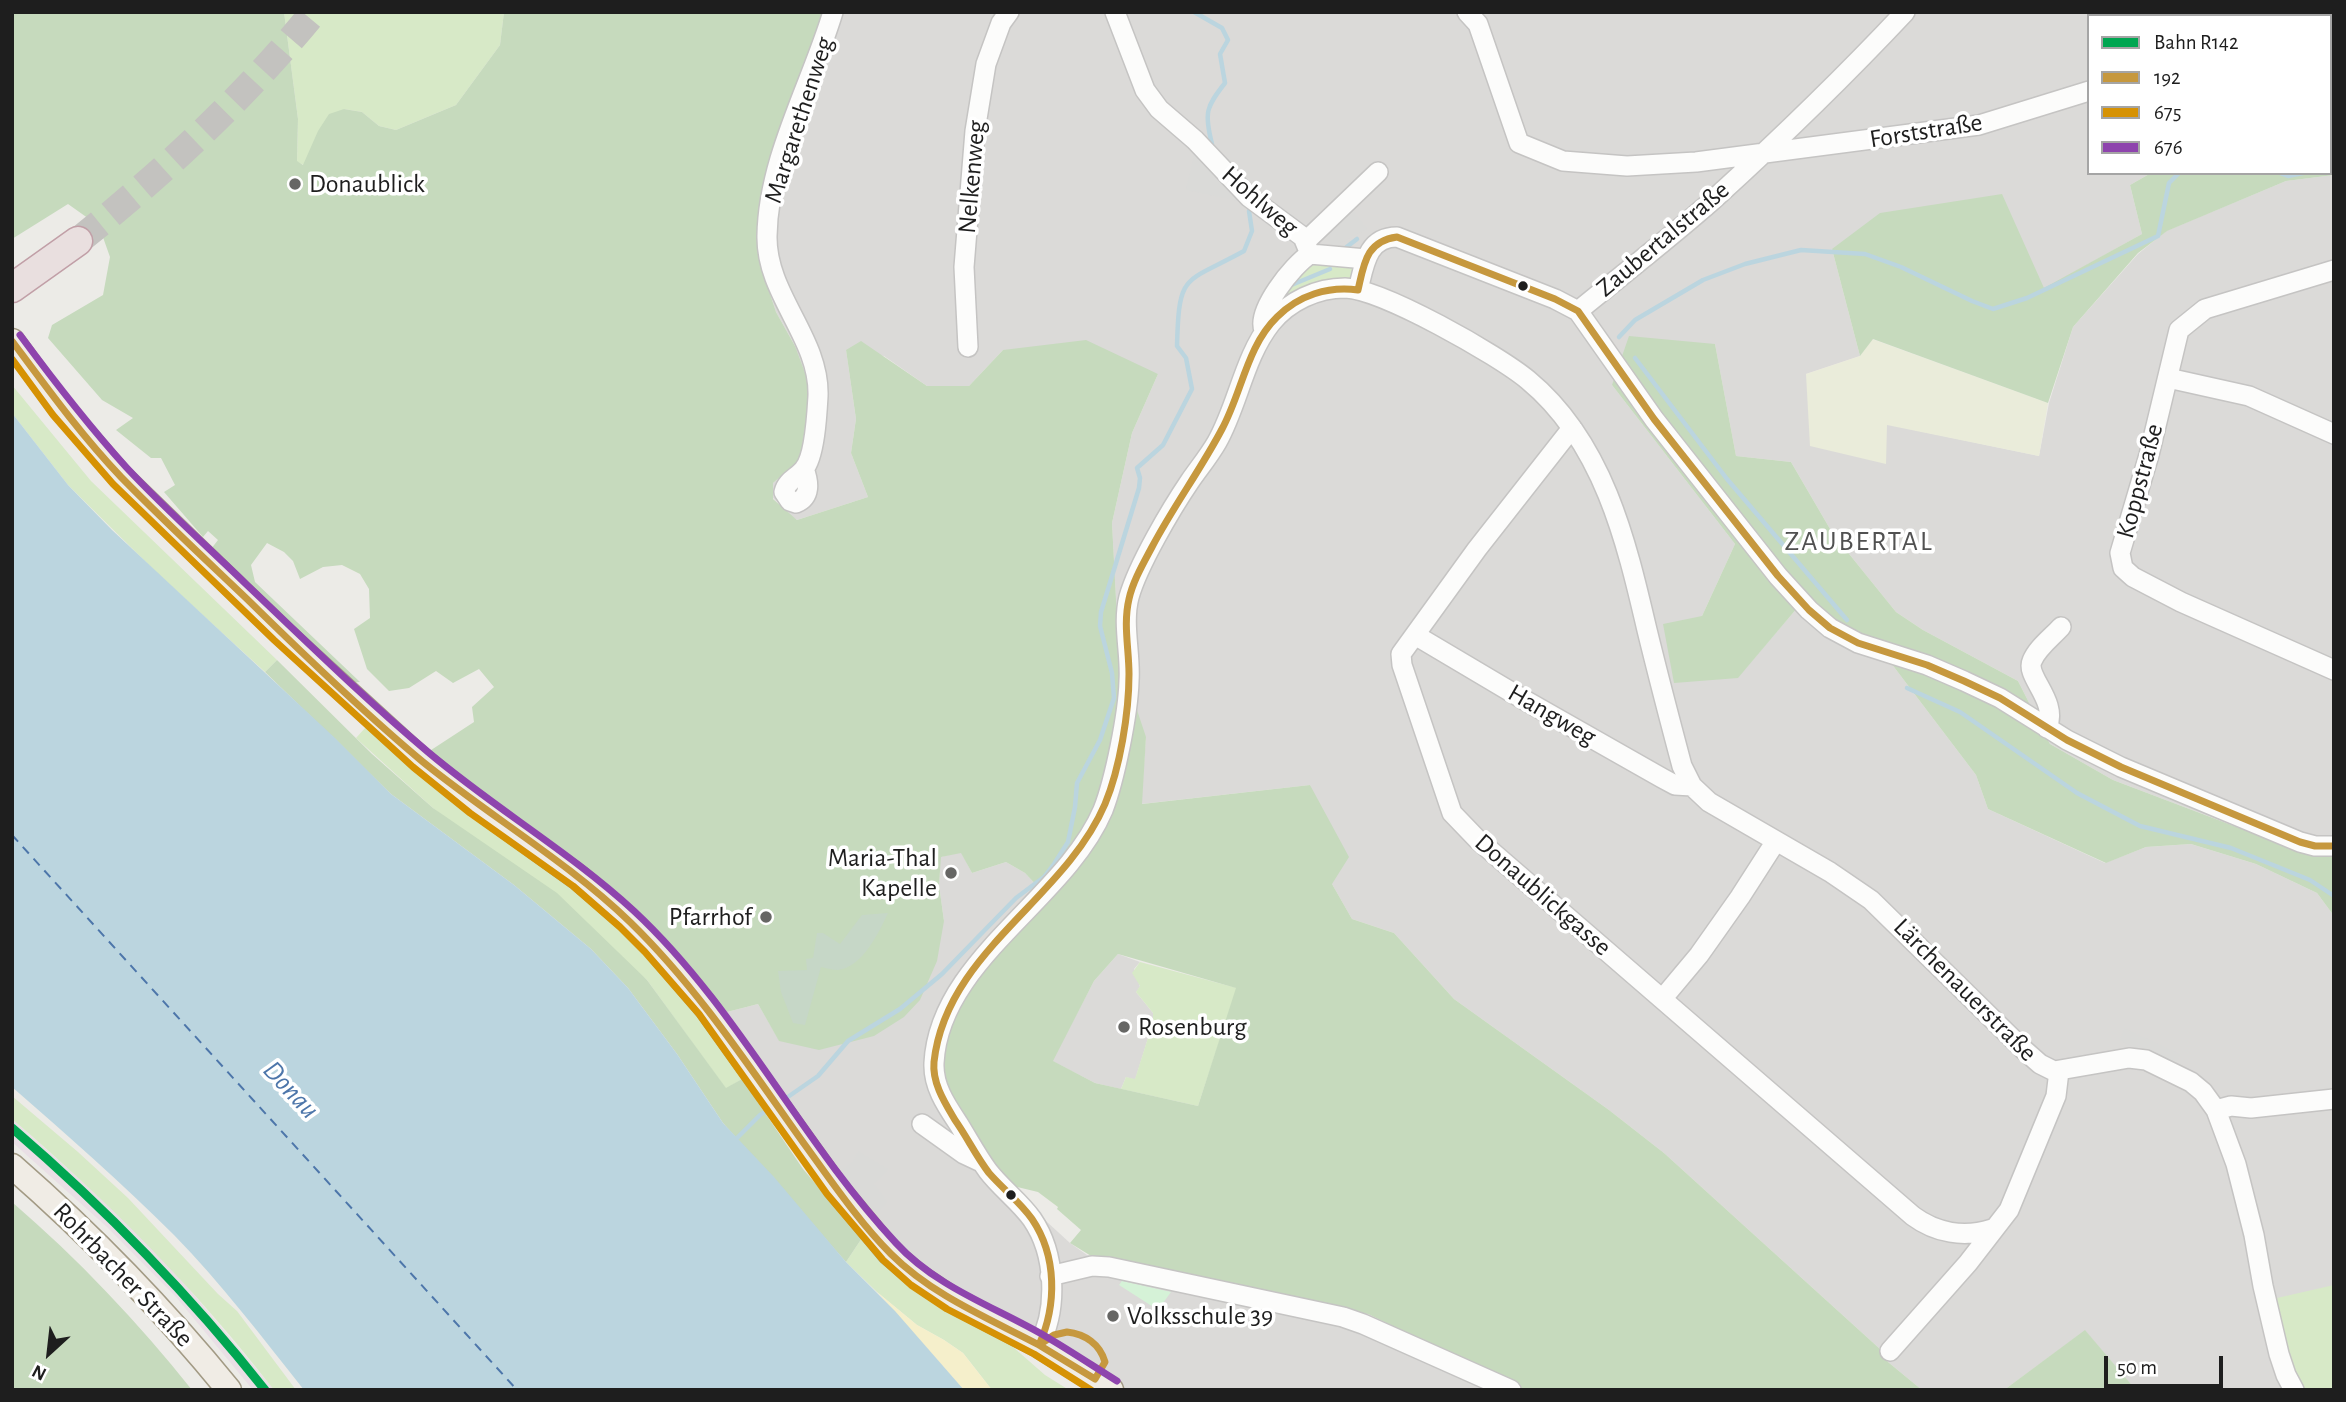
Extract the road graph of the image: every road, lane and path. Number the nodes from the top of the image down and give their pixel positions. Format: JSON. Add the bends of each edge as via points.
{"nodes":[{"id":1,"x":833,"y":12,"type":"edge"},
{"id":2,"x":1009,"y":12,"type":"edge"},
{"id":3,"x":1115,"y":12,"type":"edge"},
{"id":4,"x":1468,"y":12,"type":"edge"},
{"id":5,"x":1905,"y":12,"type":"edge"},
{"id":6,"x":2087,"y":92,"type":"edge"},
{"id":7,"x":1760,"y":155,"type":"junction"},
{"id":8,"x":1378,"y":172,"type":"dead end"},
{"id":9,"x":78,"y":241,"type":"tunnel mouth"},
{"id":10,"x":1308,"y":247,"type":"junction"},
{"id":11,"x":1366,"y":259,"type":"junction"},
{"id":12,"x":2334,"y":270,"type":"edge"},
{"id":13,"x":12,"y":288,"type":"edge"},
{"id":14,"x":1359,"y":290,"type":"junction"},
{"id":15,"x":1578,"y":311,"type":"junction"},
{"id":16,"x":1265,"y":332,"type":"junction"},
{"id":17,"x":12,"y":341,"type":"edge"},
{"id":18,"x":968,"y":347,"type":"dead end"},
{"id":19,"x":2168,"y":378,"type":"junction"},
{"id":20,"x":1572,"y":428,"type":"junction"},
{"id":21,"x":2334,"y":434,"type":"edge"},
{"id":22,"x":804,"y":469,"type":"dead end"},
{"id":23,"x":2061,"y":627,"type":"dead end"},
{"id":24,"x":1415,"y":635,"type":"junction"},
{"id":25,"x":2334,"y":670,"type":"edge"},
{"id":26,"x":2047,"y":728,"type":"junction"},
{"id":27,"x":1692,"y":786,"type":"junction"},
{"id":28,"x":1776,"y":841,"type":"junction"},
{"id":29,"x":2334,"y":846,"type":"edge"},
{"id":30,"x":1663,"y":998,"type":"junction"},
{"id":31,"x":2059,"y":1071,"type":"junction"},
{"id":32,"x":2334,"y":1099,"type":"edge"},
{"id":33,"x":2216,"y":1110,"type":"junction"},
{"id":34,"x":922,"y":1124,"type":"dead end"},
{"id":35,"x":982,"y":1162,"type":"junction"},
{"id":36,"x":12,"y":1166,"type":"edge"},
{"id":37,"x":1992,"y":1229,"type":"junction"},
{"id":38,"x":1050,"y":1276,"type":"junction"},
{"id":39,"x":1039,"y":1345,"type":"junction"},
{"id":40,"x":1890,"y":1352,"type":"dead end"},
{"id":41,"x":1103,"y":1384,"type":"edge"},
{"id":42,"x":2287,"y":1385,"type":"edge"},
{"id":43,"x":229,"y":1390,"type":"edge"},
{"id":44,"x":1511,"y":1390,"type":"edge"}],
"edges":[{"from":1,"to":22,"type":"street","name":"Margarethenweg","via":[[791,128],[768,219],[769,265],[817,381],[813,440]]},
{"from":2,"to":18,"type":"street","name":"Nelkenweg","via":[[986,64],[975,131],[964,267]]},
{"from":3,"to":10,"type":"street","name":"Hohlweg","via":[[1152,100],[1249,197],[1298,232]]},
{"from":4,"to":7,"type":"street","name":"Forststraße","via":[[1478,24],[1519,143],[1563,161],[1627,166]]},
{"from":5,"to":7,"type":"street","name":"Zaubertalstraße"},
{"from":6,"to":7,"type":"street","name":"Forststraße","via":[[1988,123]]},
{"from":7,"to":15,"type":"street","name":"Zaubertalstraße","via":[[1713,200]]},
{"from":8,"to":10,"type":"street","name":"Hohlweg"},
{"from":9,"to":13,"type":"highway"},
{"from":10,"to":11,"type":"street","name":"Hohlweg"},
{"from":10,"to":16,"type":"street","name":"Hohlweg","via":[[1274,295],[1263,320]]},
{"from":11,"to":14,"type":"street"},
{"from":11,"to":15,"type":"street","name":"Zaubertalstraße","via":[[1380,241],[1396,237]]},
{"from":12,"to":19,"type":"street","name":"Koppstraße","via":[[2205,309],[2179,330]]},
{"from":14,"to":16,"type":"street","via":[[1332,289],[1307,296],[1284,310]]},
{"from":14,"to":20,"type":"street","name":"Lärchenauerstraße","via":[[1430,322],[1512,368],[1544,394]]},
{"from":15,"to":26,"type":"street","via":[[1654,419],[1812,613],[1850,639],[1982,689]]},
{"from":16,"to":35,"type":"street","via":[[1217,442],[1178,500],[1131,592],[1126,621],[1128,695],[1102,812],[1062,871],[971,971],[941,1029],[934,1062],[937,1085]]},
{"from":17,"to":39,"type":"main road","via":[[90,443],[172,528],[391,734],[451,785],[579,878],[637,929],[698,996],[851,1208],[890,1253],[953,1300]]},
{"from":19,"to":21,"type":"street","via":[[2249,396]]},
{"from":19,"to":25,"type":"street","name":"Koppstraße","via":[[2123,539],[2123,568],[2133,578],[2181,602]]},
{"from":20,"to":24,"type":"street","name":"Donaublickgasse"},
{"from":20,"to":27,"type":"street","name":"Lärchenauerstraße","via":[[1615,509],[1682,766]]},
{"from":23,"to":26,"type":"street","via":[[2030,665],[2049,711]]},
{"from":24,"to":27,"type":"street","name":"Hangweg","via":[[1662,778]]},
{"from":24,"to":30,"type":"street","name":"Donaublickgasse","via":[[1401,660],[1452,813]]},
{"from":26,"to":29,"type":"street","via":[[2162,786],[2300,842]]},
{"from":27,"to":28,"type":"street","name":"Lärchenauerstraße","via":[[1709,802]]},
{"from":28,"to":30,"type":"street","via":[[1741,897]]},
{"from":28,"to":31,"type":"street","name":"Lärchenauerstraße","via":[[1871,900],[2023,1049],[2045,1068]]},
{"from":30,"to":37,"type":"street","name":"Donaublickgasse","via":[[1924,1224],[1948,1232]]},
{"from":31,"to":33,"type":"street","name":"Lärchenauerstraße","via":[[2129,1058],[2146,1060],[2191,1082]]},
{"from":31,"to":37,"type":"street","via":[[2056,1096],[2017,1193]]},
{"from":32,"to":33,"type":"street"},
{"from":33,"to":42,"type":"street","name":"Lärchenauerstraße","via":[[2245,1197]]},
{"from":34,"to":35,"type":"street"},
{"from":35,"to":38,"type":"street","via":[[1032,1220],[1047,1253]]},
{"from":36,"to":43,"type":"main road","name":"Rohrbacher Straße","via":[[104,1250]]},
{"from":37,"to":40,"type":"street","via":[[1968,1264]]},
{"from":38,"to":39,"type":"street","via":[[1051,1315]]},
{"from":38,"to":44,"type":"street","via":[[1091,1266],[1109,1267],[1322,1312],[1363,1324]]},
{"from":39,"to":41,"type":"main road"}]}
